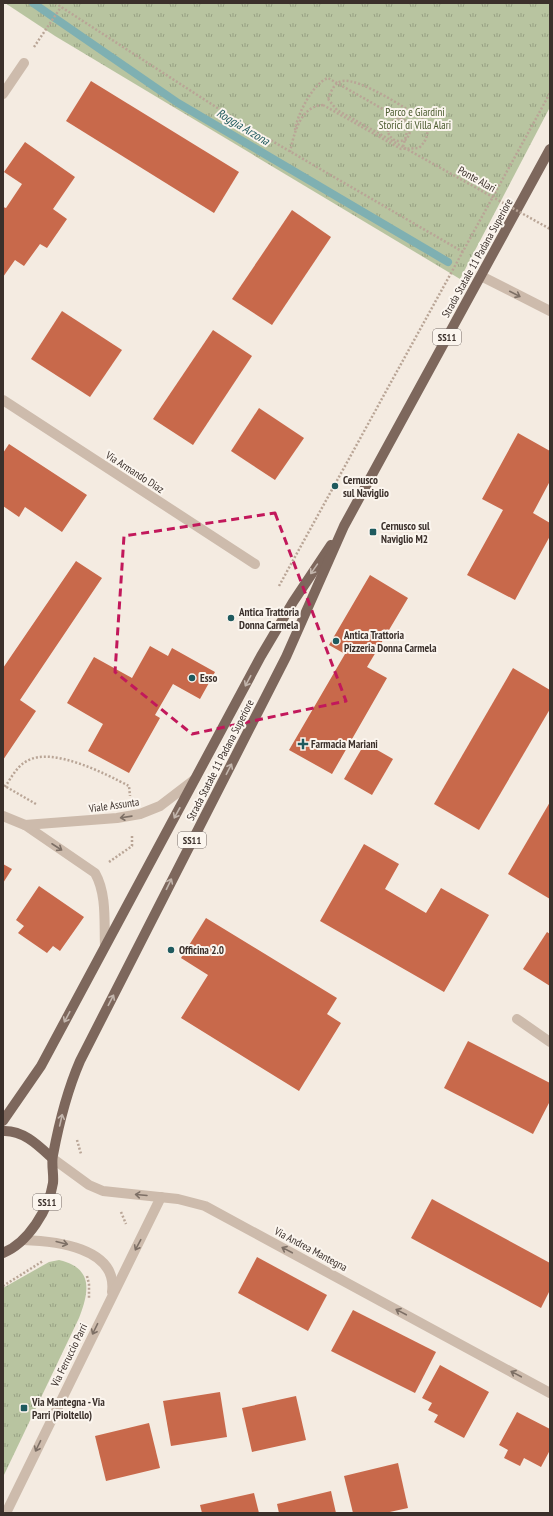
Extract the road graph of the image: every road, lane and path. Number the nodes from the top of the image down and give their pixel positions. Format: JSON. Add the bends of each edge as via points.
{"nodes":[{"id":1,"x":55,"y":3,"type":"edge"},
{"id":2,"x":61,"y":7,"type":"junction"},
{"id":3,"x":46,"y":30,"type":"dead end"},
{"id":4,"x":24,"y":63,"type":"dead end"},
{"id":5,"x":550,"y":93,"type":"edge"},
{"id":6,"x":3,"y":94,"type":"edge"},
{"id":7,"x":295,"y":130,"type":"junction"},
{"id":8,"x":403,"y":147,"type":"junction"},
{"id":9,"x":550,"y":149,"type":"edge"},
{"id":10,"x":290,"y":152,"type":"junction"},
{"id":11,"x":550,"y":229,"type":"edge"},
{"id":12,"x":463,"y":252,"type":"junction"},
{"id":13,"x":481,"y":276,"type":"junction"},
{"id":14,"x":550,"y":311,"type":"edge"},
{"id":15,"x":3,"y":400,"type":"edge"},
{"id":16,"x":344,"y":526,"type":"junction"},
{"id":17,"x":255,"y":564,"type":"dead end"},
{"id":18,"x":278,"y":587,"type":"dead end"},
{"id":19,"x":196,"y":779,"type":"junction"},
{"id":20,"x":5,"y":787,"type":"dead end"},
{"id":21,"x":131,"y":811,"type":"junction"},
{"id":22,"x":3,"y":816,"type":"edge"},
{"id":23,"x":25,"y":825,"type":"junction"},
{"id":24,"x":132,"y":846,"type":"junction"},
{"id":25,"x":152,"y":858,"type":"junction"},
{"id":26,"x":95,"y":873,"type":"junction"},
{"id":27,"x":105,"y":946,"type":"junction"},
{"id":28,"x":517,"y":1019,"type":"dead end"},
{"id":29,"x":550,"y":1042,"type":"edge"},
{"id":30,"x":3,"y":1120,"type":"edge"},
{"id":31,"x":3,"y":1130,"type":"edge"},
{"id":32,"x":77,"y":1138,"type":"dead end"},
{"id":33,"x":52,"y":1158,"type":"junction"},
{"id":34,"x":84,"y":1160,"type":"dead end"},
{"id":35,"x":161,"y":1197,"type":"junction"},
{"id":36,"x":23,"y":1240,"type":"junction"},
{"id":37,"x":3,"y":1253,"type":"edge"},
{"id":38,"x":49,"y":1259,"type":"dead end"},
{"id":39,"x":84,"y":1272,"type":"dead end"},
{"id":40,"x":3,"y":1286,"type":"edge"},
{"id":41,"x":112,"y":1294,"type":"junction"},
{"id":42,"x":88,"y":1302,"type":"dead end"},
{"id":43,"x":549,"y":1388,"type":"edge"},
{"id":44,"x":6,"y":1513,"type":"edge"}],
"edges":[{"from":1,"to":2,"type":"path"},
{"from":2,"to":3,"type":"path"},
{"from":2,"to":10,"type":"path"},
{"from":4,"to":6,"type":"street"},
{"from":5,"to":12,"type":"path"},
{"from":7,"to":8,"type":"path","bridge":true,"via":[[301,110],[322,80],[328,78],[404,121],[407,123],[409,126],[410,132],[407,138],[403,140],[392,139],[388,129],[393,120],[400,118],[407,121],[409,124],[408,129],[406,135],[405,141]]},
{"from":7,"to":8,"type":"path","name":"Ponte Alari","bridge":true,"via":[[304,115],[317,105],[323,105],[401,148],[419,148],[426,141],[428,132],[425,121],[356,81],[342,80],[334,86],[328,99],[336,110]]},
{"from":7,"to":10,"type":"path"},
{"from":8,"to":11,"type":"path","name":"Ponte Alari","bridge":true},
{"from":9,"to":13,"type":"main road","name":"Strada Statale 11 Padana Superiore","number":"SS11"},
{"from":10,"to":12,"type":"path"},
{"from":12,"to":18,"type":"path"},
{"from":13,"to":14,"type":"street","one_way":true},
{"from":13,"to":16,"type":"main road","name":"Strada Statale 11 Padana Superiore","number":"SS11"},
{"from":15,"to":17,"type":"street","name":"Via Armando Diaz"},
{"from":16,"to":19,"type":"main road","name":"Strada Statale 11 Padana Superiore","number":"SS11","one_way":true,"via":[[286,614]]},
{"from":33,"to":16,"type":"main road","name":"Strada Statale 11 Padana Superiore","number":"SS11","one_way":true,"via":[[66,1100],[80,1061],[286,657]]},
{"from":19,"to":21,"type":"street","name":"Viale Assunta","via":[[160,806],[149,811]]},
{"from":19,"to":25,"type":"main road","name":"Strada Statale 11 Padana Superiore","number":"SS11","one_way":true},
{"from":20,"to":21,"type":"path","via":[[17,769],[27,760],[47,755],[100,770],[129,786]]},
{"from":21,"to":23,"type":"street","name":"Viale Assunta","one_way":true},
{"from":21,"to":24,"type":"path"},
{"from":22,"to":23,"type":"street","name":"Viale Assunta"},
{"from":23,"to":26,"type":"street","name":"Viale Assunta","one_way":true},
{"from":24,"to":25,"type":"path"},
{"from":24,"to":26,"type":"path"},
{"from":25,"to":27,"type":"main road","name":"Strada Statale 11 Padana Superiore","number":"SS11"},
{"from":26,"to":27,"type":"street","via":[[103,898]]},
{"from":27,"to":30,"type":"main road","name":"Strada Statale 11 Padana Superiore","number":"SS11","one_way":true,"via":[[41,1066]]},
{"from":28,"to":29,"type":"street"},
{"from":31,"to":33,"type":"main road","via":[[24,1136]]},
{"from":32,"to":34,"type":"path"},
{"from":35,"to":33,"type":"street","name":"Via Andrea Mantegna","one_way":true,"via":[[103,1191],[89,1185]]},
{"from":33,"to":36,"type":"main road","name":"Strada Statale 11 Padana Superiore","number":"SS11","via":[[51,1190],[41,1213]]},
{"from":35,"to":41,"type":"street","name":"Via Ferruccio Parri","one_way":true},
{"from":43,"to":35,"type":"street","name":"Via Andrea Mantegna","one_way":true,"via":[[205,1206]]},
{"from":36,"to":37,"type":"main road","name":"Strada Statale 11 Padana Superiore","number":"SS11"},
{"from":36,"to":41,"type":"street","one_way":true,"via":[[56,1242],[92,1255],[105,1264],[109,1271]]},
{"from":38,"to":40,"type":"path"},
{"from":39,"to":42,"type":"path","via":[[89,1284]]},
{"from":41,"to":44,"type":"street","name":"Via Ferruccio Parri","one_way":true}]}
